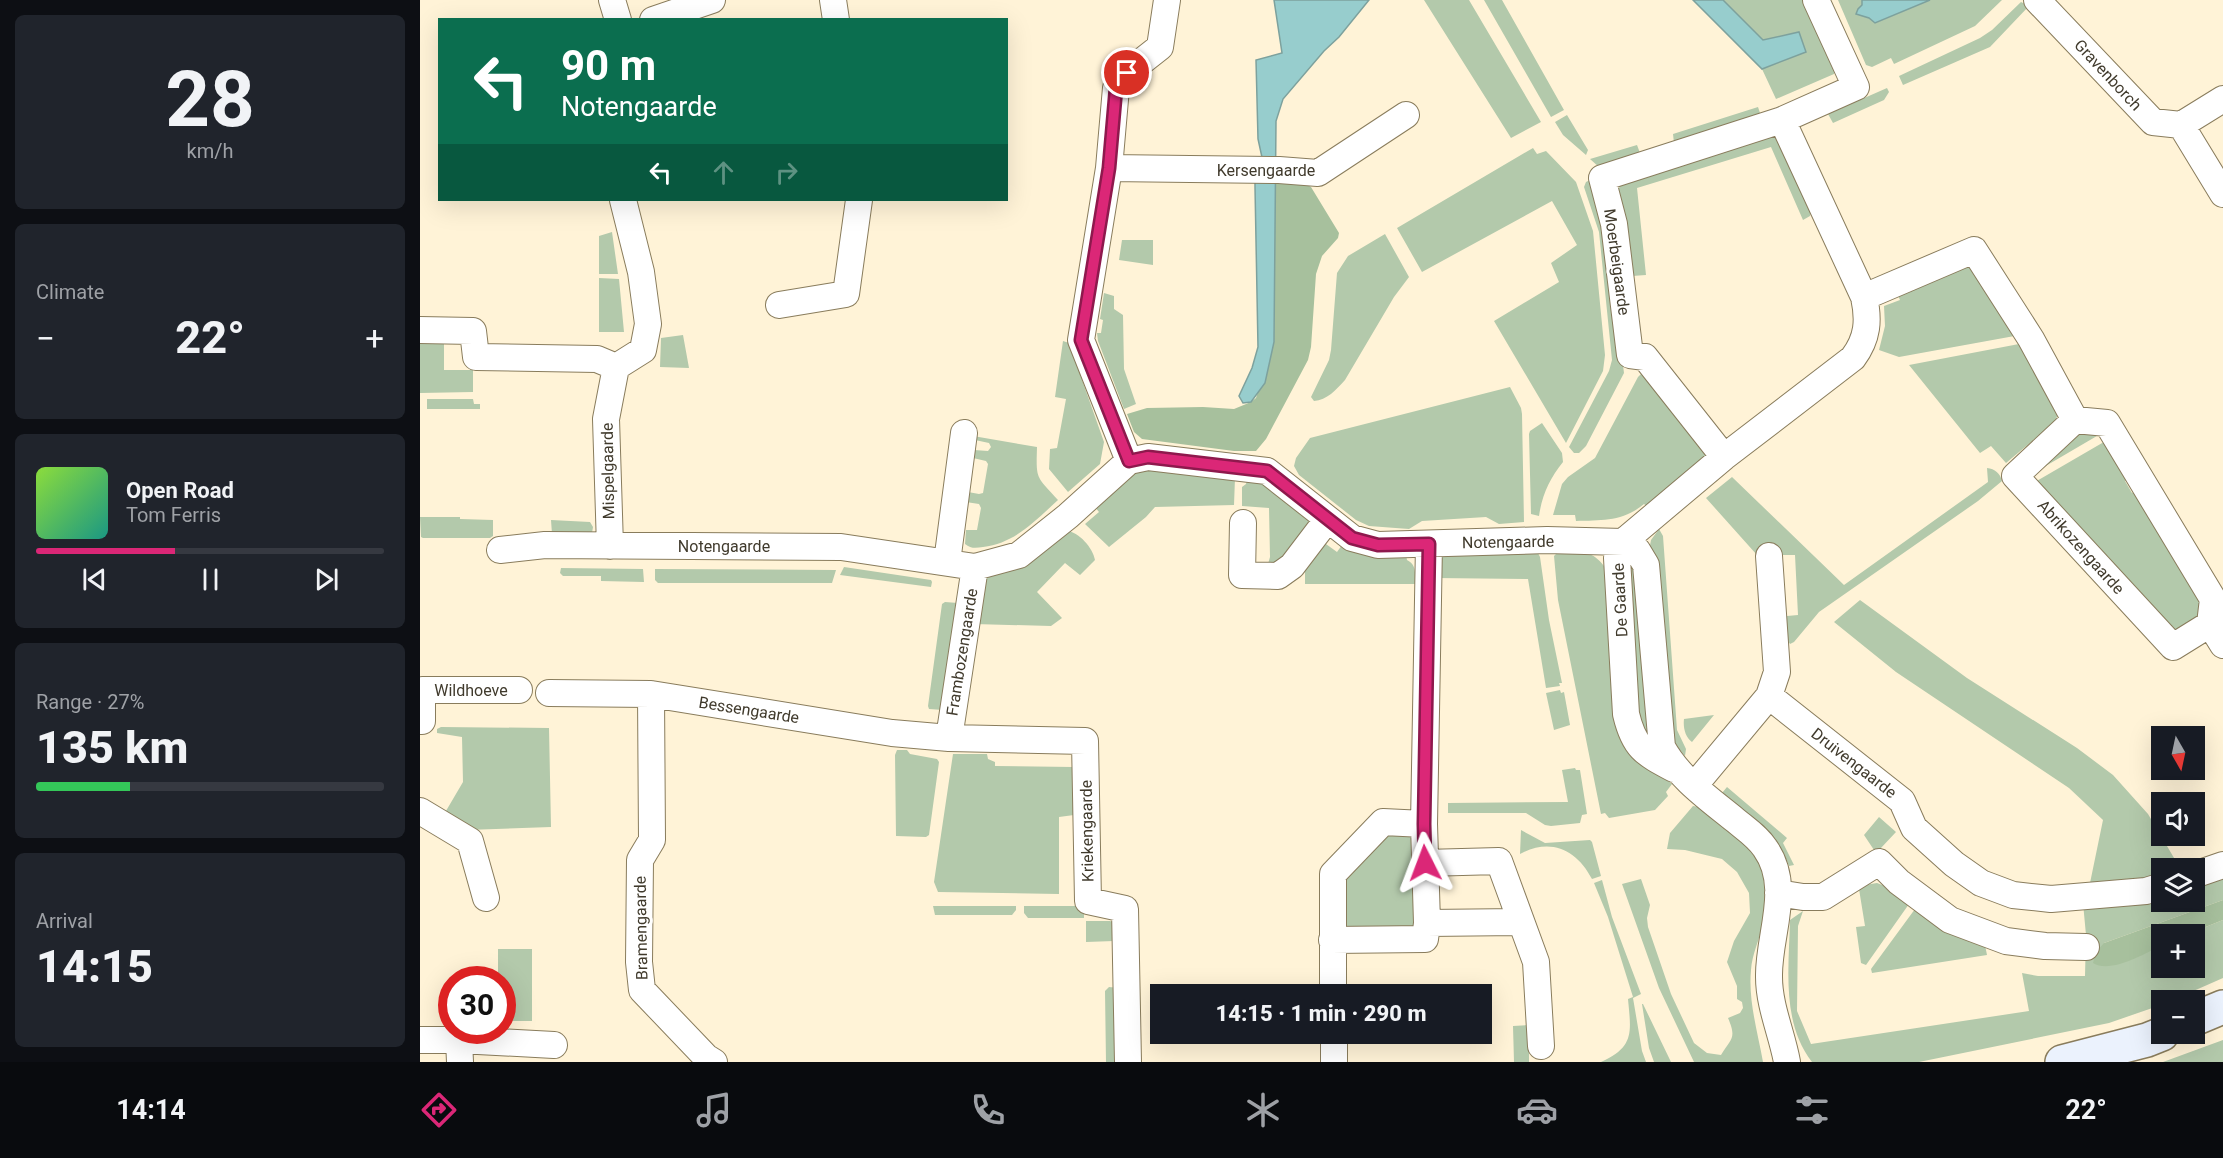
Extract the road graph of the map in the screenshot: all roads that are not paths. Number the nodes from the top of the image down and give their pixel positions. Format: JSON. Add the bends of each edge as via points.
{"nodes":[{"id":1,"x":612,"y":0,"type":"edge"},
{"id":2,"x":712,"y":0,"type":"edge"},
{"id":3,"x":833,"y":0,"type":"edge"},
{"id":4,"x":1167,"y":0,"type":"edge"},
{"id":5,"x":1816,"y":0,"type":"edge"},
{"id":6,"x":2037,"y":0,"type":"edge"},
{"id":7,"x":617,"y":18,"type":"edge"},
{"id":8,"x":659,"y":18,"type":"edge"},
{"id":9,"x":836,"y":18,"type":"edge"},
{"id":10,"x":2223,"y":99,"type":"edge"},
{"id":11,"x":1406,"y":116,"type":"dead end"},
{"id":12,"x":1782,"y":120,"type":"junction"},
{"id":13,"x":2181,"y":125,"type":"junction"},
{"id":14,"x":1109,"y":168,"type":"junction"},
{"id":15,"x":2223,"y":194,"type":"edge"},
{"id":16,"x":623,"y":201,"type":"edge"},
{"id":17,"x":860,"y":201,"type":"edge"},
{"id":18,"x":1864,"y":297,"type":"junction"},
{"id":19,"x":779,"y":305,"type":"dead end"},
{"id":20,"x":420,"y":330,"type":"edge"},
{"id":21,"x":616,"y":367,"type":"junction"},
{"id":22,"x":2075,"y":420,"type":"junction"},
{"id":23,"x":964,"y":433,"type":"dead end"},
{"id":24,"x":1724,"y":457,"type":"junction"},
{"id":25,"x":1129,"y":461,"type":"junction"},
{"id":26,"x":1327,"y":520,"type":"junction"},
{"id":27,"x":1243,"y":523,"type":"dead end"},
{"id":28,"x":1623,"y":542,"type":"junction"},
{"id":29,"x":1429,"y":544,"type":"junction"},
{"id":30,"x":610,"y":546,"type":"junction"},
{"id":31,"x":500,"y":550,"type":"dead end"},
{"id":32,"x":1768,"y":556,"type":"dead end"},
{"id":33,"x":947,"y":562,"type":"junction"},
{"id":34,"x":975,"y":567,"type":"junction"},
{"id":35,"x":2217,"y":634,"type":"edge"},
{"id":36,"x":519,"y":690,"type":"dead end"},
{"id":37,"x":549,"y":693,"type":"dead end"},
{"id":38,"x":651,"y":694,"type":"junction"},
{"id":39,"x":1769,"y":696,"type":"junction"},
{"id":40,"x":420,"y":721,"type":"edge"},
{"id":41,"x":949,"y":738,"type":"junction"},
{"id":42,"x":1686,"y":779,"type":"junction"},
{"id":43,"x":420,"y":811,"type":"edge"},
{"id":44,"x":1424,"y":824,"type":"junction"},
{"id":45,"x":1425,"y":863,"type":"junction"},
{"id":46,"x":2223,"y":865,"type":"edge"},
{"id":47,"x":2205,"y":871,"type":"edge"},
{"id":48,"x":2151,"y":889,"type":"edge"},
{"id":49,"x":1778,"y":893,"type":"junction"},
{"id":50,"x":486,"y":898,"type":"dead end"},
{"id":51,"x":1519,"y":922,"type":"junction"},
{"id":52,"x":1427,"y":923,"type":"junction"},
{"id":53,"x":1332,"y":940,"type":"junction"},
{"id":54,"x":2086,"y":947,"type":"dead end"},
{"id":55,"x":1333,"y":984,"type":"edge"},
{"id":56,"x":2223,"y":1007,"type":"edge"},
{"id":57,"x":2205,"y":1014,"type":"edge"},
{"id":58,"x":2151,"y":1038,"type":"edge"},
{"id":59,"x":420,"y":1041,"type":"edge"},
{"id":60,"x":1334,"y":1044,"type":"edge"},
{"id":61,"x":554,"y":1045,"type":"dead end"},
{"id":62,"x":1541,"y":1046,"type":"dead end"},
{"id":63,"x":459,"y":1051,"type":"edge"},
{"id":64,"x":714,"y":1062,"type":"edge"},
{"id":65,"x":1128,"y":1062,"type":"edge"},
{"id":66,"x":1334,"y":1062,"type":"edge"},
{"id":67,"x":1787,"y":1062,"type":"edge"},
{"id":68,"x":2062,"y":1062,"type":"edge"}],
"edges":[{"from":1,"to":7,"type":"street"},
{"from":2,"to":8,"type":"street"},
{"from":3,"to":9,"type":"street"},
{"from":4,"to":14,"type":"street","via":[[1160,46],[1127,73],[1116,88]]},
{"from":5,"to":12,"type":"street","name":"Moerbeigaarde","via":[[1856,87]]},
{"from":6,"to":13,"type":"street","name":"Gravenborch","via":[[2153,122]]},
{"from":10,"to":13,"type":"street"},
{"from":11,"to":14,"type":"street","name":"Kersengaarde","via":[[1318,173]]},
{"from":12,"to":18,"type":"street"},
{"from":12,"to":24,"type":"street","name":"Moerbeigaarde","via":[[1602,178],[1614,224],[1630,355],[1645,357]]},
{"from":13,"to":15,"type":"street"},
{"from":14,"to":25,"type":"street","via":[[1081,340]]},
{"from":16,"to":21,"type":"street","via":[[641,272],[648,324],[643,350]]},
{"from":17,"to":19,"type":"street","via":[[846,294]]},
{"from":18,"to":22,"type":"street","via":[[1974,250],[2031,339]]},
{"from":18,"to":24,"type":"street","via":[[1868,319],[1861,348],[1853,358]]},
{"from":20,"to":21,"type":"street","via":[[473,331],[476,357],[597,359]]},
{"from":21,"to":30,"type":"street","name":"Mispelgaarde","via":[[606,419]]},
{"from":22,"to":35,"type":"street","name":"Abrikozengaarde","via":[[2107,423],[2213,599]]},
{"from":22,"to":35,"type":"street","name":"Abrikozengaarde","via":[[2014,476],[2173,647]]},
{"from":23,"to":33,"type":"street"},
{"from":24,"to":28,"type":"street"},
{"from":25,"to":26,"type":"street","name":"Notengaarde","via":[[1148,457],[1267,471]]},
{"from":25,"to":34,"type":"street","name":"Notengaarde","via":[[1019,555]]},
{"from":26,"to":27,"type":"street","via":[[1292,566],[1278,576],[1242,575]]},
{"from":26,"to":29,"type":"street","name":"Notengaarde","via":[[1360,541],[1378,545]]},
{"from":28,"to":29,"type":"street","name":"Notengaarde"},
{"from":28,"to":42,"type":"street","name":"De Gaarde","via":[[1637,550],[1646,565],[1662,747]]},
{"from":29,"to":44,"type":"street"},
{"from":30,"to":31,"type":"street","name":"Notengaarde","via":[[544,545]]},
{"from":30,"to":33,"type":"street","name":"Notengaarde","via":[[841,547]]},
{"from":32,"to":39,"type":"street","via":[[1777,672]]},
{"from":33,"to":34,"type":"street","name":"Notengaarde"},
{"from":34,"to":41,"type":"street","name":"Frambozengaarde"},
{"from":36,"to":40,"type":"street","name":"Wildhoeve","via":[[422,690]]},
{"from":37,"to":38,"type":"street","name":"Bessengaarde"},
{"from":38,"to":41,"type":"street","name":"Bessengaarde","via":[[892,733]]},
{"from":38,"to":64,"type":"street","name":"Bramengaarde","via":[[651,840],[640,860],[642,990]]},
{"from":39,"to":42,"type":"street"},
{"from":39,"to":48,"type":"street","name":"Druivengaarde","via":[[1902,801],[1914,828],[1981,883],[2013,895],[2051,899]]},
{"from":41,"to":65,"type":"street","name":"Kriekengaarde","via":[[1085,741],[1088,901],[1125,909]]},
{"from":42,"to":49,"type":"street","name":"De Gaarde","via":[[1765,848],[1774,863]]},
{"from":43,"to":50,"type":"street","via":[[471,841]]},
{"from":44,"to":45,"type":"street"},
{"from":44,"to":53,"type":"street","via":[[1383,822],[1333,874]]},
{"from":45,"to":51,"type":"street","via":[[1498,861]]},
{"from":45,"to":52,"type":"street"},
{"from":46,"to":47,"type":"street"},
{"from":49,"to":54,"type":"street","via":[[1823,897],[1879,862],[1950,920],[2006,941]]},
{"from":49,"to":67,"type":"street","name":"De Gaarde","via":[[1768,979]]},
{"from":51,"to":52,"type":"street"},
{"from":51,"to":62,"type":"street","via":[[1536,963]]},
{"from":52,"to":53,"type":"street","via":[[1425,939]]},
{"from":53,"to":55,"type":"street"},
{"from":56,"to":57,"type":"main road"},
{"from":58,"to":68,"type":"main road"},
{"from":59,"to":63,"type":"street"},
{"from":60,"to":66,"type":"street"},
{"from":61,"to":63,"type":"street"}]}
